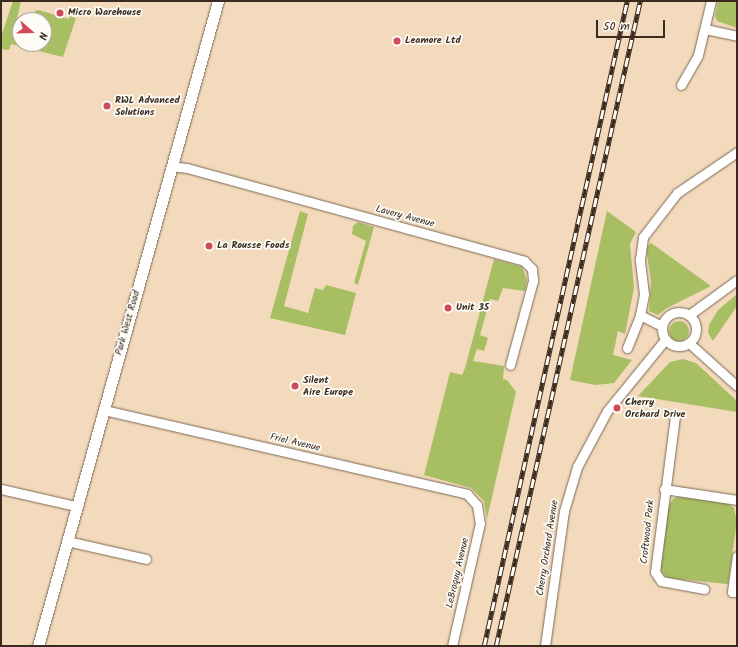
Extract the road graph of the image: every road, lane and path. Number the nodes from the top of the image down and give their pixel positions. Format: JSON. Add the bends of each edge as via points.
{"nodes":[{"id":1,"x":218,"y":1,"type":"edge"},
{"id":2,"x":711,"y":1,"type":"edge"},
{"id":3,"x":705,"y":28,"type":"junction"},
{"id":4,"x":737,"y":36,"type":"edge"},
{"id":5,"x":681,"y":85,"type":"dead end"},
{"id":6,"x":737,"y":152,"type":"edge"},
{"id":7,"x":172,"y":166,"type":"junction"},
{"id":8,"x":737,"y":280,"type":"edge"},
{"id":9,"x":640,"y":315,"type":"junction"},
{"id":10,"x":689,"y":316,"type":"junction"},
{"id":11,"x":662,"y":326,"type":"junction"},
{"id":12,"x":665,"y":340,"type":"junction"},
{"id":13,"x":689,"y":343,"type":"junction"},
{"id":14,"x":627,"y":348,"type":"dead end"},
{"id":15,"x":510,"y":365,"type":"dead end"},
{"id":16,"x":737,"y":386,"type":"edge"},
{"id":17,"x":104,"y":410,"type":"junction"},
{"id":18,"x":675,"y":416,"type":"dead end"},
{"id":19,"x":1,"y":489,"type":"edge"},
{"id":20,"x":664,"y":489,"type":"junction"},
{"id":21,"x":737,"y":500,"type":"edge"},
{"id":22,"x":477,"y":505,"type":"joint"},
{"id":23,"x":76,"y":506,"type":"junction"},
{"id":24,"x":67,"y":541,"type":"junction"},
{"id":25,"x":737,"y":556,"type":"edge"},
{"id":26,"x":146,"y":559,"type":"dead end"},
{"id":27,"x":704,"y":589,"type":"dead end"},
{"id":28,"x":737,"y":592,"type":"edge"},
{"id":29,"x":38,"y":646,"type":"edge"},
{"id":30,"x":452,"y":646,"type":"edge"},
{"id":31,"x":545,"y":646,"type":"edge"}],
"edges":[{"from":1,"to":7,"type":"street","name":"Park West Road"},
{"from":2,"to":3,"type":"street"},
{"from":3,"to":4,"type":"street"},
{"from":3,"to":5,"type":"street","via":[[695,64]]},
{"from":6,"to":9,"type":"street","via":[[677,194],[643,237],[640,246],[644,294]]},
{"from":7,"to":15,"type":"street","name":"Lavery Avenue","via":[[524,261],[532,269],[533,281]]},
{"from":7,"to":17,"type":"street","name":"Park West Road"},
{"from":8,"to":10,"type":"street"},
{"from":9,"to":11,"type":"street"},
{"from":9,"to":14,"type":"street"},
{"from":10,"to":11,"type":"street","via":[[674,313]]},
{"from":10,"to":13,"type":"street","via":[[696,329]]},
{"from":11,"to":12,"type":"street"},
{"from":12,"to":13,"type":"street","via":[[676,347]]},
{"from":12,"to":31,"type":"street","name":"Cherry Orchard Avenue","via":[[607,411],[577,467],[564,511]]},
{"from":13,"to":16,"type":"street"},
{"from":17,"to":22,"type":"street","name":"Friel Avenue","via":[[454,490],[466,494]]},
{"from":17,"to":23,"type":"street","name":"Park West Road"},
{"from":18,"to":20,"type":"street","name":"Croftwood Park"},
{"from":19,"to":23,"type":"street"},
{"from":20,"to":21,"type":"street","name":"Croftwood Park"},
{"from":20,"to":27,"type":"street","name":"Croftwood Park","via":[[655,572],[661,581]]},
{"from":22,"to":30,"type":"street","name":"LeBroquy Avenue","via":[[480,523]]},
{"from":23,"to":24,"type":"street","name":"Park West Road"},
{"from":24,"to":26,"type":"street"},
{"from":24,"to":29,"type":"street","name":"Park West Road"},
{"from":25,"to":28,"type":"street","via":[[732,592]]}]}
